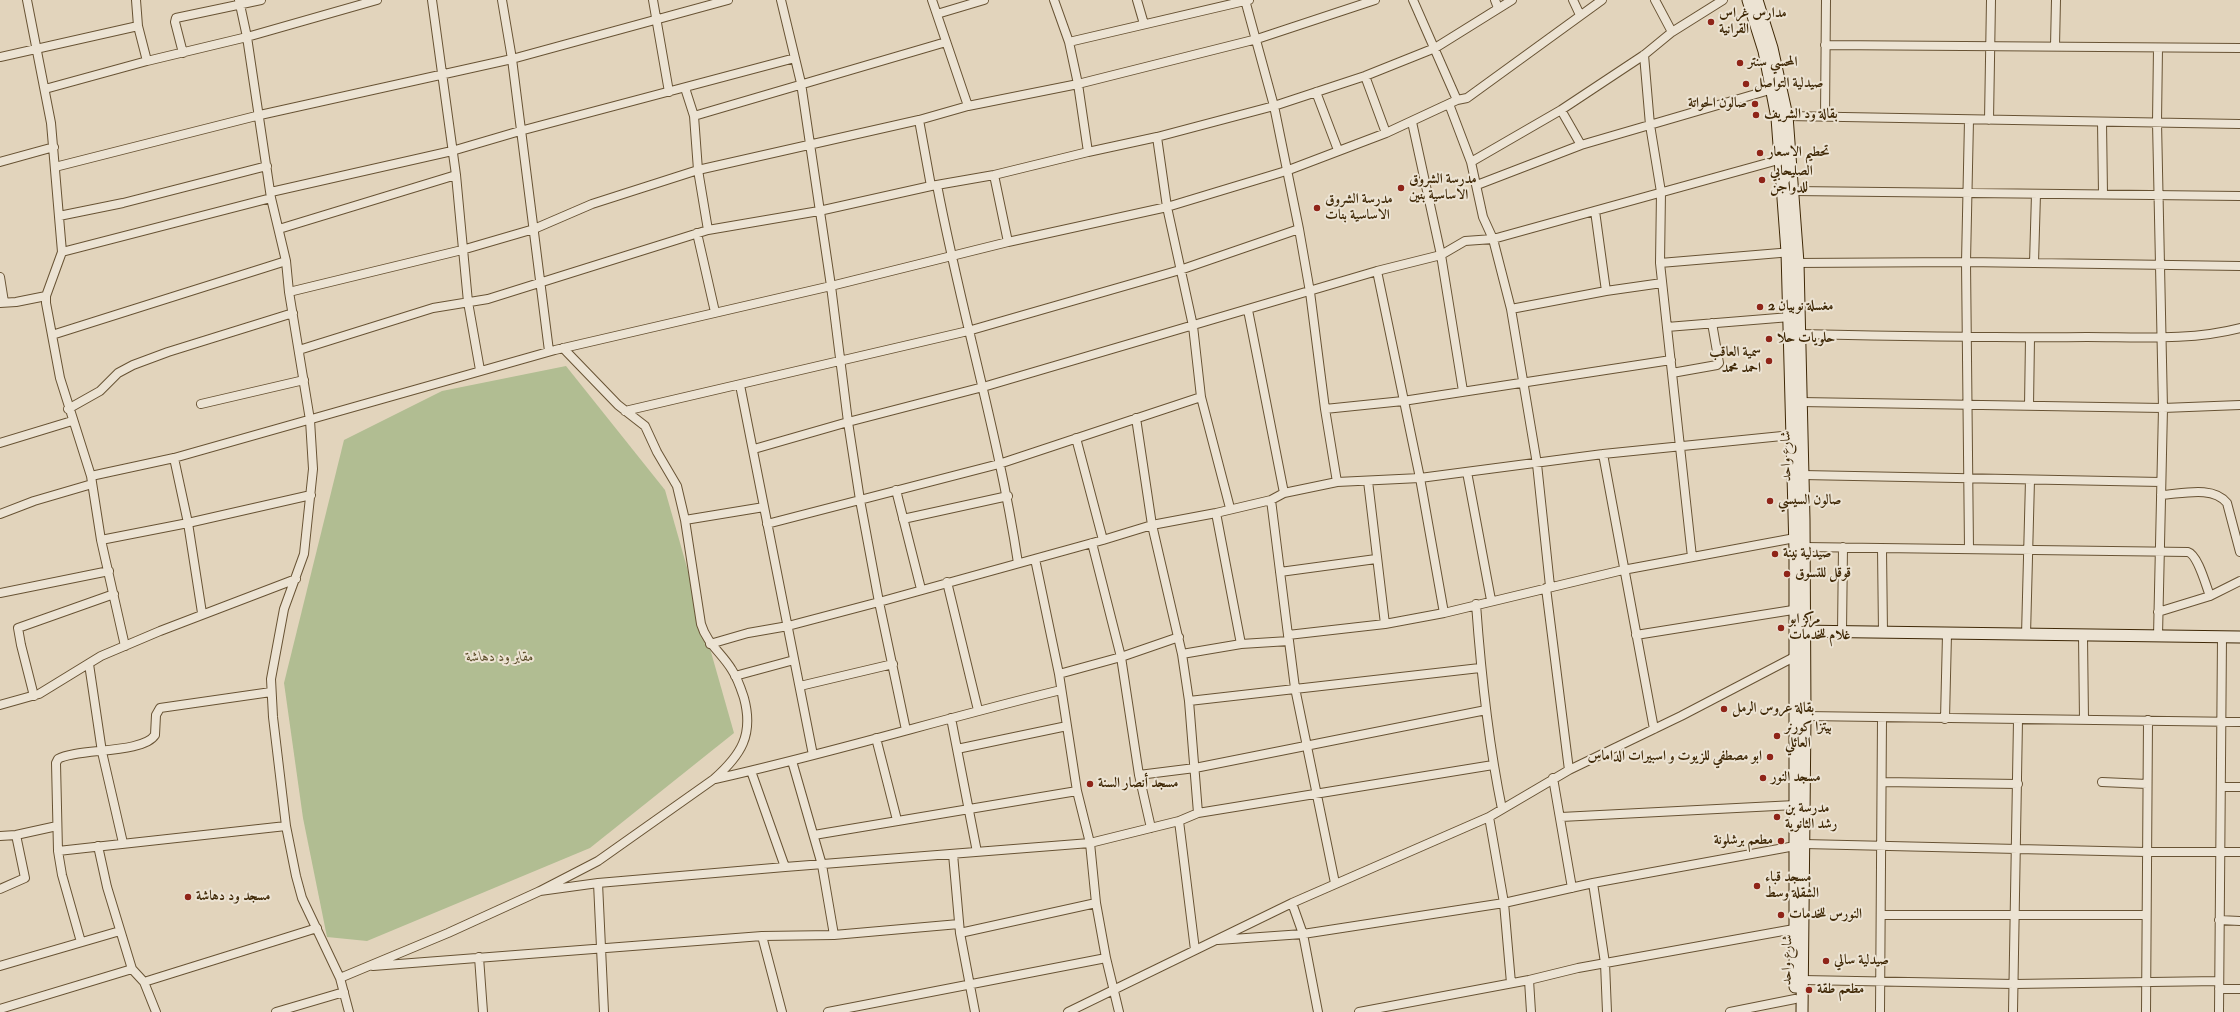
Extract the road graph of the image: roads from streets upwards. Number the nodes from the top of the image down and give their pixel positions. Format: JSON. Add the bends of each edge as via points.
{"nodes":[{"id":1,"x":27,"y":0,"type":"edge"},
{"id":2,"x":136,"y":0,"type":"edge"},
{"id":3,"x":261,"y":0,"type":"edge"},
{"id":4,"x":372,"y":0,"type":"edge"},
{"id":5,"x":432,"y":0,"type":"edge"},
{"id":6,"x":502,"y":0,"type":"edge"},
{"id":7,"x":653,"y":0,"type":"edge"},
{"id":8,"x":728,"y":0,"type":"edge"},
{"id":9,"x":781,"y":0,"type":"edge"},
{"id":10,"x":932,"y":0,"type":"edge"},
{"id":11,"x":984,"y":0,"type":"edge"},
{"id":12,"x":1054,"y":0,"type":"edge"},
{"id":13,"x":1137,"y":0,"type":"edge"},
{"id":14,"x":1246,"y":0,"type":"edge"},
{"id":15,"x":1375,"y":0,"type":"edge"},
{"id":16,"x":1413,"y":0,"type":"edge"},
{"id":17,"x":1495,"y":0,"type":"edge"},
{"id":18,"x":1512,"y":0,"type":"edge"},
{"id":19,"x":1573,"y":0,"type":"edge"},
{"id":20,"x":1602,"y":0,"type":"edge"},
{"id":21,"x":1655,"y":0,"type":"edge"},
{"id":22,"x":1723,"y":0,"type":"edge"},
{"id":23,"x":1748,"y":0,"type":"edge"},
{"id":24,"x":1757,"y":0,"type":"edge"},
{"id":25,"x":1826,"y":0,"type":"edge"},
{"id":26,"x":1991,"y":0,"type":"edge"},
{"id":27,"x":2056,"y":0,"type":"edge"},
{"id":28,"x":240,"y":2,"type":"edge"},
{"id":29,"x":1498,"y":8,"type":"junction"},
{"id":30,"x":937,"y":14,"type":"junction"},
{"id":31,"x":1580,"y":15,"type":"junction"},
{"id":32,"x":657,"y":20,"type":"junction"},
{"id":33,"x":1144,"y":24,"type":"junction"},
{"id":34,"x":138,"y":26,"type":"junction"},
{"id":35,"x":1672,"y":32,"type":"junction"},
{"id":36,"x":247,"y":37,"type":"junction"},
{"id":37,"x":1257,"y":39,"type":"junction"},
{"id":38,"x":946,"y":42,"type":"junction"},
{"id":39,"x":1069,"y":42,"type":"junction"},
{"id":40,"x":1825,"y":44,"type":"junction"},
{"id":41,"x":1989,"y":45,"type":"junction"},
{"id":42,"x":2055,"y":46,"type":"junction"},
{"id":43,"x":38,"y":47,"type":"junction"},
{"id":44,"x":1435,"y":48,"type":"junction"},
{"id":45,"x":2158,"y":48,"type":"junction"},
{"id":46,"x":2240,"y":48,"type":"edge"},
{"id":47,"x":183,"y":53,"type":"junction"},
{"id":48,"x":1644,"y":55,"type":"junction"},
{"id":49,"x":0,"y":57,"type":"edge"},
{"id":50,"x":795,"y":58,"type":"junction"},
{"id":51,"x":512,"y":59,"type":"junction"},
{"id":52,"x":147,"y":61,"type":"junction"},
{"id":53,"x":442,"y":73,"type":"junction"},
{"id":54,"x":1365,"y":76,"type":"junction"},
{"id":55,"x":801,"y":83,"type":"junction"},
{"id":56,"x":1078,"y":84,"type":"junction"},
{"id":57,"x":685,"y":88,"type":"junction"},
{"id":58,"x":45,"y":89,"type":"junction"},
{"id":59,"x":1773,"y":90,"type":"junction"},
{"id":60,"x":669,"y":92,"type":"junction"},
{"id":61,"x":1316,"y":92,"type":"junction"},
{"id":62,"x":1457,"y":100,"type":"junction"},
{"id":63,"x":1448,"y":104,"type":"junction"},
{"id":64,"x":968,"y":106,"type":"junction"},
{"id":65,"x":1274,"y":106,"type":"junction"},
{"id":66,"x":1561,"y":110,"type":"junction"},
{"id":67,"x":260,"y":115,"type":"junction"},
{"id":68,"x":694,"y":116,"type":"junction"},
{"id":69,"x":1787,"y":116,"type":"junction"},
{"id":70,"x":1825,"y":116,"type":"junction"},
{"id":71,"x":919,"y":120,"type":"junction"},
{"id":72,"x":1970,"y":120,"type":"junction"},
{"id":73,"x":1989,"y":120,"type":"junction"},
{"id":74,"x":1412,"y":122,"type":"junction"},
{"id":75,"x":2102,"y":122,"type":"junction"},
{"id":76,"x":2157,"y":122,"type":"junction"},
{"id":77,"x":1650,"y":124,"type":"junction"},
{"id":78,"x":2240,"y":124,"type":"edge"},
{"id":79,"x":520,"y":131,"type":"junction"},
{"id":80,"x":1386,"y":133,"type":"junction"},
{"id":81,"x":1157,"y":137,"type":"junction"},
{"id":82,"x":810,"y":145,"type":"junction"},
{"id":83,"x":1581,"y":145,"type":"junction"},
{"id":84,"x":54,"y":147,"type":"junction"},
{"id":85,"x":1338,"y":150,"type":"junction"},
{"id":86,"x":452,"y":151,"type":"junction"},
{"id":87,"x":1088,"y":152,"type":"junction"},
{"id":88,"x":1782,"y":159,"type":"junction"},
{"id":89,"x":0,"y":162,"type":"edge"},
{"id":90,"x":1472,"y":162,"type":"junction"},
{"id":91,"x":267,"y":166,"type":"junction"},
{"id":92,"x":56,"y":167,"type":"junction"},
{"id":93,"x":698,"y":170,"type":"junction"},
{"id":94,"x":1286,"y":171,"type":"junction"},
{"id":95,"x":456,"y":175,"type":"junction"},
{"id":96,"x":994,"y":175,"type":"junction"},
{"id":97,"x":1477,"y":185,"type":"junction"},
{"id":98,"x":934,"y":186,"type":"junction"},
{"id":99,"x":1794,"y":191,"type":"junction"},
{"id":100,"x":1661,"y":192,"type":"junction"},
{"id":101,"x":1969,"y":194,"type":"junction"},
{"id":102,"x":2036,"y":194,"type":"junction"},
{"id":103,"x":2104,"y":194,"type":"junction"},
{"id":104,"x":2159,"y":194,"type":"junction"},
{"id":105,"x":271,"y":195,"type":"junction"},
{"id":106,"x":2240,"y":196,"type":"edge"},
{"id":107,"x":1167,"y":207,"type":"junction"},
{"id":108,"x":819,"y":211,"type":"junction"},
{"id":109,"x":1595,"y":211,"type":"junction"},
{"id":110,"x":59,"y":216,"type":"junction"},
{"id":111,"x":279,"y":229,"type":"junction"},
{"id":112,"x":534,"y":229,"type":"junction"},
{"id":113,"x":1299,"y":229,"type":"junction"},
{"id":114,"x":708,"y":230,"type":"junction"},
{"id":115,"x":698,"y":233,"type":"junction"},
{"id":116,"x":1493,"y":238,"type":"junction"},
{"id":117,"x":1008,"y":242,"type":"junction"},
{"id":118,"x":462,"y":250,"type":"junction"},
{"id":119,"x":62,"y":252,"type":"junction"},
{"id":120,"x":1441,"y":255,"type":"junction"},
{"id":121,"x":950,"y":256,"type":"junction"},
{"id":122,"x":1792,"y":258,"type":"junction"},
{"id":123,"x":286,"y":261,"type":"junction"},
{"id":124,"x":1966,"y":262,"type":"junction"},
{"id":125,"x":1660,"y":263,"type":"junction"},
{"id":126,"x":2034,"y":263,"type":"junction"},
{"id":127,"x":2160,"y":264,"type":"junction"},
{"id":128,"x":2240,"y":266,"type":"edge"},
{"id":129,"x":1180,"y":270,"type":"junction"},
{"id":130,"x":1377,"y":271,"type":"junction"},
{"id":131,"x":0,"y":277,"type":"edge"},
{"id":132,"x":1662,"y":283,"type":"junction"},
{"id":133,"x":539,"y":284,"type":"junction"},
{"id":134,"x":831,"y":286,"type":"junction"},
{"id":135,"x":1606,"y":291,"type":"junction"},
{"id":136,"x":289,"y":292,"type":"junction"},
{"id":137,"x":1310,"y":292,"type":"junction"},
{"id":138,"x":46,"y":296,"type":"junction"},
{"id":139,"x":468,"y":302,"type":"junction"},
{"id":140,"x":2,"y":303,"type":"edge"},
{"id":141,"x":1511,"y":309,"type":"junction"},
{"id":142,"x":1248,"y":310,"type":"junction"},
{"id":143,"x":715,"y":312,"type":"junction"},
{"id":144,"x":293,"y":313,"type":"junction"},
{"id":145,"x":1790,"y":317,"type":"junction"},
{"id":146,"x":1712,"y":323,"type":"junction"},
{"id":147,"x":1193,"y":326,"type":"junction"},
{"id":148,"x":1667,"y":327,"type":"junction"},
{"id":149,"x":2240,"y":328,"type":"edge"},
{"id":150,"x":968,"y":331,"type":"junction"},
{"id":151,"x":1799,"y":334,"type":"junction"},
{"id":152,"x":52,"y":335,"type":"junction"},
{"id":153,"x":1967,"y":336,"type":"junction"},
{"id":154,"x":2161,"y":337,"type":"junction"},
{"id":155,"x":2030,"y":338,"type":"junction"},
{"id":156,"x":563,"y":348,"type":"junction"},
{"id":157,"x":299,"y":350,"type":"junction"},
{"id":158,"x":549,"y":351,"type":"junction"},
{"id":159,"x":1671,"y":360,"type":"junction"},
{"id":160,"x":842,"y":362,"type":"junction"},
{"id":161,"x":480,"y":370,"type":"junction"},
{"id":162,"x":1672,"y":373,"type":"junction"},
{"id":163,"x":304,"y":380,"type":"junction"},
{"id":164,"x":1522,"y":382,"type":"junction"},
{"id":165,"x":740,"y":384,"type":"junction"},
{"id":166,"x":983,"y":387,"type":"junction"},
{"id":167,"x":1463,"y":391,"type":"junction"},
{"id":168,"x":1202,"y":397,"type":"junction"},
{"id":169,"x":1403,"y":401,"type":"junction"},
{"id":170,"x":1801,"y":402,"type":"junction"},
{"id":171,"x":201,"y":404,"type":"dead end"},
{"id":172,"x":2240,"y":405,"type":"edge"},
{"id":173,"x":1967,"y":406,"type":"junction"},
{"id":174,"x":2029,"y":406,"type":"junction"},
{"id":175,"x":2163,"y":408,"type":"junction"},
{"id":176,"x":68,"y":409,"type":"junction"},
{"id":177,"x":1325,"y":409,"type":"junction"},
{"id":178,"x":625,"y":411,"type":"junction"},
{"id":179,"x":1136,"y":418,"type":"junction"},
{"id":180,"x":1796,"y":419,"type":"junction"},
{"id":181,"x":310,"y":420,"type":"junction"},
{"id":182,"x":72,"y":421,"type":"junction"},
{"id":183,"x":848,"y":422,"type":"junction"},
{"id":184,"x":1792,"y":435,"type":"junction"},
{"id":185,"x":1076,"y":438,"type":"junction"},
{"id":186,"x":0,"y":443,"type":"edge"},
{"id":187,"x":1679,"y":447,"type":"junction"},
{"id":188,"x":754,"y":449,"type":"junction"},
{"id":189,"x":1603,"y":454,"type":"junction"},
{"id":190,"x":174,"y":458,"type":"junction"},
{"id":191,"x":999,"y":464,"type":"junction"},
{"id":192,"x":1537,"y":464,"type":"junction"},
{"id":193,"x":1467,"y":472,"type":"junction"},
{"id":194,"x":1803,"y":475,"type":"junction"},
{"id":195,"x":1420,"y":478,"type":"junction"},
{"id":196,"x":1968,"y":479,"type":"junction"},
{"id":197,"x":91,"y":480,"type":"junction"},
{"id":198,"x":2030,"y":480,"type":"junction"},
{"id":199,"x":1368,"y":481,"type":"junction"},
{"id":200,"x":1337,"y":482,"type":"junction"},
{"id":201,"x":2162,"y":482,"type":"junction"},
{"id":202,"x":896,"y":490,"type":"junction"},
{"id":203,"x":1284,"y":493,"type":"junction"},
{"id":204,"x":311,"y":495,"type":"junction"},
{"id":205,"x":2161,"y":495,"type":"junction"},
{"id":206,"x":1008,"y":496,"type":"junction"},
{"id":207,"x":860,"y":500,"type":"junction"},
{"id":208,"x":1271,"y":500,"type":"junction"},
{"id":209,"x":764,"y":507,"type":"junction"},
{"id":210,"x":1230,"y":508,"type":"junction"},
{"id":211,"x":1216,"y":513,"type":"junction"},
{"id":212,"x":0,"y":514,"type":"edge"},
{"id":213,"x":903,"y":519,"type":"junction"},
{"id":214,"x":685,"y":520,"type":"junction"},
{"id":215,"x":188,"y":523,"type":"junction"},
{"id":216,"x":767,"y":524,"type":"junction"},
{"id":217,"x":1152,"y":525,"type":"junction"},
{"id":218,"x":1795,"y":538,"type":"junction"},
{"id":219,"x":101,"y":540,"type":"junction"},
{"id":220,"x":1103,"y":540,"type":"junction"},
{"id":221,"x":1092,"y":543,"type":"junction"},
{"id":222,"x":1804,"y":547,"type":"junction"},
{"id":223,"x":1843,"y":547,"type":"junction"},
{"id":224,"x":1882,"y":549,"type":"junction"},
{"id":225,"x":1969,"y":549,"type":"junction"},
{"id":226,"x":2028,"y":549,"type":"junction"},
{"id":227,"x":2158,"y":551,"type":"junction"},
{"id":228,"x":2240,"y":552,"type":"edge"},
{"id":229,"x":1692,"y":557,"type":"junction"},
{"id":230,"x":1035,"y":558,"type":"junction"},
{"id":231,"x":1376,"y":559,"type":"junction"},
{"id":232,"x":1018,"y":563,"type":"junction"},
{"id":233,"x":1623,"y":570,"type":"junction"},
{"id":234,"x":109,"y":571,"type":"junction"},
{"id":235,"x":1280,"y":572,"type":"junction"},
{"id":236,"x":296,"y":579,"type":"junction"},
{"id":237,"x":2240,"y":581,"type":"edge"},
{"id":238,"x":947,"y":582,"type":"junction"},
{"id":239,"x":1548,"y":587,"type":"junction"},
{"id":240,"x":921,"y":589,"type":"junction"},
{"id":241,"x":0,"y":593,"type":"edge"},
{"id":242,"x":114,"y":594,"type":"junction"},
{"id":243,"x":2210,"y":596,"type":"junction"},
{"id":244,"x":1491,"y":600,"type":"junction"},
{"id":245,"x":879,"y":602,"type":"junction"},
{"id":246,"x":1476,"y":604,"type":"junction"},
{"id":247,"x":1800,"y":609,"type":"junction"},
{"id":248,"x":2158,"y":612,"type":"junction"},
{"id":249,"x":202,"y":613,"type":"junction"},
{"id":250,"x":1444,"y":613,"type":"junction"},
{"id":251,"x":1385,"y":624,"type":"junction"},
{"id":252,"x":788,"y":626,"type":"junction"},
{"id":253,"x":1800,"y":631,"type":"junction"},
{"id":254,"x":1842,"y":632,"type":"junction"},
{"id":255,"x":1883,"y":633,"type":"junction"},
{"id":256,"x":1947,"y":634,"type":"junction"},
{"id":257,"x":1636,"y":635,"type":"junction"},
{"id":258,"x":2026,"y":635,"type":"junction"},
{"id":259,"x":2083,"y":636,"type":"junction"},
{"id":260,"x":2158,"y":636,"type":"junction"},
{"id":261,"x":1179,"y":637,"type":"junction"},
{"id":262,"x":2222,"y":637,"type":"junction"},
{"id":263,"x":2240,"y":637,"type":"edge"},
{"id":264,"x":1289,"y":638,"type":"junction"},
{"id":265,"x":710,"y":644,"type":"junction"},
{"id":266,"x":1241,"y":644,"type":"junction"},
{"id":267,"x":125,"y":646,"type":"junction"},
{"id":268,"x":1182,"y":654,"type":"junction"},
{"id":269,"x":1800,"y":654,"type":"junction"},
{"id":270,"x":1122,"y":657,"type":"junction"},
{"id":271,"x":794,"y":660,"type":"junction"},
{"id":272,"x":90,"y":664,"type":"junction"},
{"id":273,"x":893,"y":664,"type":"junction"},
{"id":274,"x":1480,"y":668,"type":"junction"},
{"id":275,"x":1059,"y":674,"type":"junction"},
{"id":276,"x":735,"y":676,"type":"junction"},
{"id":277,"x":800,"y":686,"type":"junction"},
{"id":278,"x":1295,"y":688,"type":"junction"},
{"id":279,"x":1061,"y":690,"type":"junction"},
{"id":280,"x":271,"y":692,"type":"junction"},
{"id":281,"x":34,"y":696,"type":"junction"},
{"id":282,"x":1189,"y":701,"type":"junction"},
{"id":283,"x":0,"y":705,"type":"edge"},
{"id":284,"x":978,"y":710,"type":"junction"},
{"id":285,"x":1486,"y":710,"type":"junction"},
{"id":286,"x":1805,"y":716,"type":"junction"},
{"id":287,"x":951,"y":718,"type":"junction"},
{"id":288,"x":1882,"y":718,"type":"junction"},
{"id":289,"x":1945,"y":719,"type":"junction"},
{"id":290,"x":2018,"y":720,"type":"junction"},
{"id":291,"x":2084,"y":720,"type":"junction"},
{"id":292,"x":2148,"y":720,"type":"junction"},
{"id":293,"x":2222,"y":721,"type":"junction"},
{"id":294,"x":2240,"y":722,"type":"edge"},
{"id":295,"x":1067,"y":726,"type":"junction"},
{"id":296,"x":1654,"y":729,"type":"junction"},
{"id":297,"x":906,"y":730,"type":"junction"},
{"id":298,"x":876,"y":738,"type":"junction"},
{"id":299,"x":1308,"y":745,"type":"junction"},
{"id":300,"x":957,"y":749,"type":"junction"},
{"id":301,"x":102,"y":752,"type":"junction"},
{"id":302,"x":813,"y":755,"type":"junction"},
{"id":303,"x":792,"y":761,"type":"junction"},
{"id":304,"x":1493,"y":765,"type":"junction"},
{"id":305,"x":1195,"y":768,"type":"junction"},
{"id":306,"x":1569,"y":770,"type":"junction"},
{"id":307,"x":751,"y":771,"type":"junction"},
{"id":308,"x":1139,"y":775,"type":"junction"},
{"id":309,"x":1553,"y":778,"type":"junction"},
{"id":310,"x":714,"y":779,"type":"junction"},
{"id":311,"x":1882,"y":782,"type":"junction"},
{"id":312,"x":2102,"y":782,"type":"dead end"},
{"id":313,"x":2018,"y":784,"type":"junction"},
{"id":314,"x":2147,"y":784,"type":"junction"},
{"id":315,"x":2222,"y":787,"type":"junction"},
{"id":316,"x":2240,"y":787,"type":"edge"},
{"id":317,"x":1077,"y":791,"type":"junction"},
{"id":318,"x":1318,"y":794,"type":"junction"},
{"id":319,"x":1796,"y":805,"type":"junction"},
{"id":320,"x":969,"y":809,"type":"junction"},
{"id":321,"x":1502,"y":809,"type":"junction"},
{"id":322,"x":1198,"y":813,"type":"junction"},
{"id":323,"x":1489,"y":817,"type":"junction"},
{"id":324,"x":1561,"y":817,"type":"junction"},
{"id":325,"x":897,"y":820,"type":"junction"},
{"id":326,"x":1179,"y":821,"type":"junction"},
{"id":327,"x":57,"y":826,"type":"junction"},
{"id":328,"x":286,"y":826,"type":"junction"},
{"id":329,"x":1151,"y":828,"type":"junction"},
{"id":330,"x":814,"y":834,"type":"junction"},
{"id":331,"x":16,"y":835,"type":"junction"},
{"id":332,"x":0,"y":836,"type":"edge"},
{"id":333,"x":123,"y":843,"type":"junction"},
{"id":334,"x":1090,"y":843,"type":"junction"},
{"id":335,"x":1799,"y":845,"type":"junction"},
{"id":336,"x":98,"y":846,"type":"junction"},
{"id":337,"x":1881,"y":846,"type":"junction"},
{"id":338,"x":2017,"y":849,"type":"junction"},
{"id":339,"x":58,"y":851,"type":"junction"},
{"id":340,"x":2221,"y":851,"type":"junction"},
{"id":341,"x":977,"y":852,"type":"junction"},
{"id":342,"x":2146,"y":852,"type":"junction"},
{"id":343,"x":2240,"y":852,"type":"edge"},
{"id":344,"x":953,"y":854,"type":"junction"},
{"id":345,"x":822,"y":865,"type":"junction"},
{"id":346,"x":785,"y":867,"type":"junction"},
{"id":347,"x":598,"y":883,"type":"junction"},
{"id":348,"x":1335,"y":883,"type":"junction"},
{"id":349,"x":1593,"y":883,"type":"junction"},
{"id":350,"x":1572,"y":888,"type":"junction"},
{"id":351,"x":0,"y":889,"type":"edge"},
{"id":352,"x":540,"y":891,"type":"junction"},
{"id":353,"x":1292,"y":902,"type":"junction"},
{"id":354,"x":1800,"y":902,"type":"junction"},
{"id":355,"x":1096,"y":903,"type":"junction"},
{"id":356,"x":1504,"y":903,"type":"junction"},
{"id":357,"x":1882,"y":915,"type":"junction"},
{"id":358,"x":2146,"y":915,"type":"junction"},
{"id":359,"x":2014,"y":916,"type":"junction"},
{"id":360,"x":2219,"y":920,"type":"junction"},
{"id":361,"x":2240,"y":921,"type":"edge"},
{"id":362,"x":959,"y":924,"type":"junction"},
{"id":363,"x":317,"y":928,"type":"junction"},
{"id":364,"x":1794,"y":929,"type":"junction"},
{"id":365,"x":120,"y":931,"type":"junction"},
{"id":366,"x":960,"y":933,"type":"junction"},
{"id":367,"x":1303,"y":934,"type":"junction"},
{"id":368,"x":834,"y":935,"type":"junction"},
{"id":369,"x":762,"y":936,"type":"junction"},
{"id":370,"x":1213,"y":940,"type":"junction"},
{"id":371,"x":81,"y":942,"type":"junction"},
{"id":372,"x":601,"y":948,"type":"junction"},
{"id":373,"x":1196,"y":950,"type":"junction"},
{"id":374,"x":478,"y":957,"type":"junction"},
{"id":375,"x":1106,"y":958,"type":"junction"},
{"id":376,"x":1604,"y":963,"type":"junction"},
{"id":377,"x":0,"y":966,"type":"edge"},
{"id":378,"x":365,"y":967,"type":"junction"},
{"id":379,"x":132,"y":969,"type":"junction"},
{"id":380,"x":340,"y":978,"type":"junction"},
{"id":381,"x":1529,"y":980,"type":"junction"},
{"id":382,"x":1803,"y":980,"type":"junction"},
{"id":383,"x":1880,"y":981,"type":"junction"},
{"id":384,"x":2146,"y":981,"type":"junction"},
{"id":385,"x":144,"y":982,"type":"junction"},
{"id":386,"x":1511,"y":983,"type":"junction"},
{"id":387,"x":2014,"y":984,"type":"junction"},
{"id":388,"x":2219,"y":985,"type":"junction"},
{"id":389,"x":969,"y":986,"type":"junction"},
{"id":390,"x":2240,"y":989,"type":"edge"},
{"id":391,"x":1114,"y":990,"type":"junction"},
{"id":392,"x":344,"y":992,"type":"junction"},
{"id":393,"x":1795,"y":999,"type":"junction"},
{"id":394,"x":0,"y":1009,"type":"edge"},
{"id":395,"x":156,"y":1012,"type":"edge"},
{"id":396,"x":276,"y":1012,"type":"edge"},
{"id":397,"x":350,"y":1012,"type":"edge"},
{"id":398,"x":483,"y":1012,"type":"edge"},
{"id":399,"x":604,"y":1012,"type":"edge"},
{"id":400,"x":782,"y":1012,"type":"edge"},
{"id":401,"x":828,"y":1012,"type":"edge"},
{"id":402,"x":975,"y":1012,"type":"edge"},
{"id":403,"x":1068,"y":1012,"type":"edge"},
{"id":404,"x":1119,"y":1012,"type":"edge"},
{"id":405,"x":1318,"y":1012,"type":"edge"},
{"id":406,"x":1359,"y":1012,"type":"edge"},
{"id":407,"x":1531,"y":1012,"type":"edge"},
{"id":408,"x":1607,"y":1012,"type":"edge"},
{"id":409,"x":1730,"y":1012,"type":"edge"},
{"id":410,"x":1795,"y":1012,"type":"edge"},
{"id":411,"x":1802,"y":1012,"type":"edge"},
{"id":412,"x":1880,"y":1012,"type":"edge"},
{"id":413,"x":2012,"y":1012,"type":"edge"},
{"id":414,"x":2146,"y":1012,"type":"edge"},
{"id":415,"x":2219,"y":1012,"type":"edge"}],
"edges":[{"from":1,"to":43,"type":"street"},
{"from":2,"to":34,"type":"street"},
{"from":3,"to":28,"type":"street"},
{"from":4,"to":36,"type":"street"},
{"from":5,"to":53,"type":"street"},
{"from":6,"to":51,"type":"street"},
{"from":7,"to":32,"type":"street"},
{"from":8,"to":32,"type":"street"},
{"from":9,"to":50,"type":"street"},
{"from":10,"to":30,"type":"street"},
{"from":11,"to":30,"type":"street"},
{"from":12,"to":39,"type":"street"},
{"from":13,"to":33,"type":"street"},
{"from":14,"to":33,"type":"street"},
{"from":14,"to":37,"type":"street"},
{"from":15,"to":37,"type":"street"},
{"from":16,"to":44,"type":"street"},
{"from":17,"to":29,"type":"street"},
{"from":18,"to":29,"type":"street"},
{"from":19,"to":31,"type":"street"},
{"from":20,"to":31,"type":"street"},
{"from":21,"to":35,"type":"street"},
{"from":22,"to":35,"type":"street"},
{"from":23,"to":59,"type":"street","name":"شارع واحد"},
{"from":24,"to":69,"type":"street","name":"شارع واحد","via":[[1772,48]]},
{"from":25,"to":40,"type":"street"},
{"from":26,"to":41,"type":"street"},
{"from":27,"to":42,"type":"street"},
{"from":28,"to":36,"type":"street"},
{"from":28,"to":47,"type":"street","via":[[176,18]]},
{"from":29,"to":44,"type":"street"},
{"from":30,"to":38,"type":"street"},
{"from":31,"to":62,"type":"street","via":[[1467,98]]},
{"from":32,"to":51,"type":"street"},
{"from":32,"to":60,"type":"street"},
{"from":33,"to":39,"type":"street"},
{"from":34,"to":43,"type":"street"},
{"from":34,"to":52,"type":"street"},
{"from":35,"to":48,"type":"street"},
{"from":36,"to":47,"type":"street"},
{"from":36,"to":67,"type":"street"},
{"from":37,"to":56,"type":"street"},
{"from":37,"to":65,"type":"street"},
{"from":38,"to":55,"type":"street"},
{"from":38,"to":64,"type":"street"},
{"from":39,"to":56,"type":"street"},
{"from":40,"to":41,"type":"street"},
{"from":40,"to":70,"type":"street"},
{"from":41,"to":42,"type":"street"},
{"from":41,"to":73,"type":"street"},
{"from":42,"to":45,"type":"street"},
{"from":43,"to":49,"type":"street"},
{"from":43,"to":58,"type":"street"},
{"from":44,"to":54,"type":"street"},
{"from":44,"to":62,"type":"street"},
{"from":45,"to":46,"type":"street"},
{"from":45,"to":76,"type":"street"},
{"from":47,"to":52,"type":"street"},
{"from":48,"to":66,"type":"street"},
{"from":48,"to":77,"type":"street"},
{"from":50,"to":55,"type":"street"},
{"from":50,"to":57,"type":"street"},
{"from":51,"to":53,"type":"street"},
{"from":51,"to":79,"type":"street"},
{"from":52,"to":58,"type":"street"},
{"from":53,"to":67,"type":"street"},
{"from":53,"to":86,"type":"street"},
{"from":54,"to":61,"type":"street"},
{"from":54,"to":80,"type":"street"},
{"from":55,"to":68,"type":"street"},
{"from":55,"to":82,"type":"street"},
{"from":56,"to":64,"type":"street"},
{"from":56,"to":87,"type":"street"},
{"from":57,"to":60,"type":"street"},
{"from":57,"to":68,"type":"street"},
{"from":58,"to":84,"type":"street"},
{"from":59,"to":77,"type":"street"},
{"from":59,"to":88,"type":"street","name":"شارع واحد"},
{"from":60,"to":79,"type":"street"},
{"from":61,"to":65,"type":"street"},
{"from":61,"to":85,"type":"street"},
{"from":62,"to":63,"type":"street"},
{"from":63,"to":74,"type":"street"},
{"from":63,"to":90,"type":"street"},
{"from":64,"to":71,"type":"street"},
{"from":65,"to":81,"type":"street"},
{"from":65,"to":94,"type":"street"},
{"from":66,"to":83,"type":"street"},
{"from":66,"to":90,"type":"street"},
{"from":67,"to":91,"type":"street"},
{"from":67,"to":92,"type":"street"},
{"from":68,"to":93,"type":"street"},
{"from":69,"to":70,"type":"street"},
{"from":69,"to":99,"type":"street","name":"شارع واحد"},
{"from":70,"to":72,"type":"street"},
{"from":71,"to":82,"type":"street"},
{"from":71,"to":98,"type":"street"},
{"from":72,"to":73,"type":"street"},
{"from":72,"to":101,"type":"street"},
{"from":73,"to":75,"type":"street"},
{"from":74,"to":80,"type":"street"},
{"from":74,"to":120,"type":"street"},
{"from":75,"to":76,"type":"street"},
{"from":75,"to":103,"type":"street"},
{"from":76,"to":78,"type":"street"},
{"from":76,"to":104,"type":"street"},
{"from":77,"to":83,"type":"street"},
{"from":77,"to":100,"type":"street"},
{"from":79,"to":86,"type":"street"},
{"from":79,"to":112,"type":"street"},
{"from":80,"to":85,"type":"street"},
{"from":81,"to":87,"type":"street"},
{"from":81,"to":107,"type":"street"},
{"from":82,"to":93,"type":"street"},
{"from":82,"to":108,"type":"street"},
{"from":83,"to":97,"type":"street"},
{"from":84,"to":89,"type":"street"},
{"from":84,"to":92,"type":"street"},
{"from":85,"to":94,"type":"street"},
{"from":86,"to":95,"type":"street"},
{"from":86,"to":105,"type":"street"},
{"from":87,"to":96,"type":"street"},
{"from":88,"to":100,"type":"street"},
{"from":88,"to":122,"type":"street","name":"شارع واحد"},
{"from":90,"to":97,"type":"street"},
{"from":91,"to":105,"type":"street"},
{"from":91,"to":110,"type":"street","via":[[123,203]]},
{"from":92,"to":110,"type":"street"},
{"from":93,"to":112,"type":"street","via":[[592,204]]},
{"from":93,"to":114,"type":"street"},
{"from":94,"to":107,"type":"street"},
{"from":94,"to":113,"type":"street"},
{"from":95,"to":111,"type":"street"},
{"from":95,"to":118,"type":"street"},
{"from":96,"to":98,"type":"street"},
{"from":96,"to":117,"type":"street"},
{"from":97,"to":116,"type":"street","via":[[1483,217]]},
{"from":98,"to":108,"type":"street"},
{"from":98,"to":121,"type":"street"},
{"from":99,"to":101,"type":"street"},
{"from":99,"to":122,"type":"street","name":"شارع واحد"},
{"from":100,"to":109,"type":"street"},
{"from":100,"to":125,"type":"street"},
{"from":101,"to":102,"type":"street"},
{"from":101,"to":124,"type":"street"},
{"from":102,"to":103,"type":"street"},
{"from":102,"to":126,"type":"street"},
{"from":103,"to":104,"type":"street"},
{"from":104,"to":106,"type":"street"},
{"from":104,"to":127,"type":"street"},
{"from":105,"to":111,"type":"street"},
{"from":105,"to":119,"type":"street"},
{"from":107,"to":117,"type":"street"},
{"from":107,"to":129,"type":"street"},
{"from":108,"to":114,"type":"street"},
{"from":108,"to":134,"type":"street"},
{"from":109,"to":116,"type":"street"},
{"from":109,"to":135,"type":"street"},
{"from":110,"to":119,"type":"street"},
{"from":111,"to":123,"type":"street"},
{"from":112,"to":118,"type":"street"},
{"from":112,"to":133,"type":"street"},
{"from":113,"to":129,"type":"street"},
{"from":113,"to":137,"type":"street"},
{"from":114,"to":115,"type":"street"},
{"from":115,"to":133,"type":"street"},
{"from":115,"to":143,"type":"street"},
{"from":116,"to":120,"type":"street","via":[[1465,241]]},
{"from":116,"to":141,"type":"street"},
{"from":117,"to":121,"type":"street"},
{"from":118,"to":136,"type":"street"},
{"from":118,"to":139,"type":"street"},
{"from":119,"to":138,"type":"street"},
{"from":120,"to":130,"type":"street"},
{"from":120,"to":167,"type":"street"},
{"from":121,"to":134,"type":"street"},
{"from":121,"to":150,"type":"street"},
{"from":122,"to":124,"type":"street"},
{"from":122,"to":125,"type":"street"},
{"from":122,"to":145,"type":"street","name":"شارع واحد"},
{"from":122,"to":151,"type":"street","name":"شارع واحد"},
{"from":123,"to":136,"type":"street"},
{"from":123,"to":152,"type":"street"},
{"from":124,"to":126,"type":"street"},
{"from":124,"to":153,"type":"street"},
{"from":125,"to":132,"type":"street"},
{"from":126,"to":127,"type":"street"},
{"from":127,"to":128,"type":"street"},
{"from":127,"to":154,"type":"street"},
{"from":129,"to":147,"type":"street"},
{"from":129,"to":150,"type":"street"},
{"from":130,"to":137,"type":"street"},
{"from":130,"to":169,"type":"street"},
{"from":131,"to":140,"type":"street"},
{"from":132,"to":135,"type":"street"},
{"from":132,"to":148,"type":"street"},
{"from":133,"to":139,"type":"street","via":[[488,299]]},
{"from":133,"to":158,"type":"street"},
{"from":134,"to":143,"type":"street"},
{"from":134,"to":160,"type":"street"},
{"from":135,"to":141,"type":"street"},
{"from":136,"to":144,"type":"street"},
{"from":137,"to":142,"type":"street"},
{"from":137,"to":177,"type":"street"},
{"from":138,"to":140,"type":"street"},
{"from":138,"to":152,"type":"street"},
{"from":139,"to":157,"type":"street","via":[[433,308]]},
{"from":139,"to":161,"type":"street"},
{"from":141,"to":164,"type":"street"},
{"from":142,"to":147,"type":"street"},
{"from":142,"to":203,"type":"street"},
{"from":143,"to":156,"type":"street"},
{"from":144,"to":157,"type":"street"},
{"from":144,"to":176,"type":"street","via":[[133,365],[118,373],[100,391]]},
{"from":145,"to":146,"type":"street"},
{"from":145,"to":180,"type":"street","name":"شارع واحد"},
{"from":146,"to":148,"type":"street"},
{"from":146,"to":162,"type":"street","via":[[1719,362],[1717,365]]},
{"from":147,"to":166,"type":"street"},
{"from":147,"to":168,"type":"street"},
{"from":148,"to":159,"type":"street"},
{"from":149,"to":154,"type":"street","via":[[2210,334]]},
{"from":150,"to":160,"type":"street"},
{"from":150,"to":166,"type":"street"},
{"from":151,"to":153,"type":"street"},
{"from":151,"to":170,"type":"street","name":"شارع واحد"},
{"from":152,"to":176,"type":"street"},
{"from":153,"to":155,"type":"street"},
{"from":153,"to":173,"type":"street"},
{"from":154,"to":155,"type":"street"},
{"from":154,"to":175,"type":"street"},
{"from":155,"to":174,"type":"street"},
{"from":156,"to":158,"type":"street"},
{"from":156,"to":178,"type":"street"},
{"from":157,"to":163,"type":"street"},
{"from":158,"to":161,"type":"street"},
{"from":159,"to":162,"type":"street"},
{"from":159,"to":164,"type":"street"},
{"from":160,"to":165,"type":"street"},
{"from":160,"to":183,"type":"street"},
{"from":161,"to":181,"type":"street"},
{"from":162,"to":187,"type":"street"},
{"from":163,"to":171,"type":"street"},
{"from":163,"to":181,"type":"street"},
{"from":164,"to":167,"type":"street"},
{"from":164,"to":192,"type":"street"},
{"from":165,"to":178,"type":"street"},
{"from":165,"to":188,"type":"street"},
{"from":166,"to":183,"type":"street"},
{"from":166,"to":191,"type":"street"},
{"from":167,"to":169,"type":"street"},
{"from":168,"to":179,"type":"street"},
{"from":168,"to":210,"type":"street"},
{"from":169,"to":177,"type":"street"},
{"from":169,"to":195,"type":"street"},
{"from":170,"to":173,"type":"street"},
{"from":170,"to":180,"type":"street","name":"شارع واحد"},
{"from":172,"to":175,"type":"street"},
{"from":173,"to":174,"type":"street"},
{"from":173,"to":196,"type":"street"},
{"from":174,"to":175,"type":"street"},
{"from":175,"to":201,"type":"street"},
{"from":176,"to":182,"type":"street"},
{"from":177,"to":200,"type":"street"},
{"from":178,"to":214,"type":"street","via":[[645,426],[656,452],[678,488]]},
{"from":179,"to":185,"type":"street"},
{"from":179,"to":217,"type":"street"},
{"from":180,"to":184,"type":"street","name":"شارع واحد"},
{"from":180,"to":194,"type":"street","name":"شارع واحد"},
{"from":181,"to":190,"type":"street"},
{"from":181,"to":204,"type":"street","via":[[313,470]]},
{"from":182,"to":186,"type":"street"},
{"from":182,"to":197,"type":"street"},
{"from":183,"to":188,"type":"street"},
{"from":183,"to":207,"type":"street"},
{"from":184,"to":187,"type":"street"},
{"from":184,"to":218,"type":"street","name":"شارع واحد"},
{"from":185,"to":191,"type":"street"},
{"from":185,"to":220,"type":"street"},
{"from":187,"to":189,"type":"street"},
{"from":187,"to":229,"type":"street"},
{"from":188,"to":209,"type":"street"},
{"from":189,"to":192,"type":"street"},
{"from":189,"to":233,"type":"street"},
{"from":190,"to":197,"type":"street"},
{"from":190,"to":215,"type":"street"},
{"from":191,"to":202,"type":"street"},
{"from":191,"to":206,"type":"street"},
{"from":192,"to":193,"type":"street"},
{"from":192,"to":239,"type":"street"},
{"from":193,"to":195,"type":"street"},
{"from":193,"to":244,"type":"street"},
{"from":194,"to":196,"type":"street"},
{"from":194,"to":222,"type":"street","name":"شارع واحد"},
{"from":195,"to":199,"type":"street"},
{"from":195,"to":250,"type":"street"},
{"from":196,"to":198,"type":"street"},
{"from":196,"to":225,"type":"street"},
{"from":197,"to":212,"type":"street"},
{"from":197,"to":219,"type":"street"},
{"from":198,"to":201,"type":"street"},
{"from":198,"to":226,"type":"street"},
{"from":199,"to":200,"type":"street"},
{"from":199,"to":231,"type":"street"},
{"from":200,"to":203,"type":"street"},
{"from":201,"to":205,"type":"street"},
{"from":202,"to":207,"type":"street"},
{"from":202,"to":213,"type":"street"},
{"from":203,"to":208,"type":"street"},
{"from":204,"to":215,"type":"street"},
{"from":204,"to":236,"type":"street","via":[[304,554]]},
{"from":205,"to":227,"type":"street"},
{"from":205,"to":228,"type":"street","via":[[2211,492],[2222,497],[2227,503]]},
{"from":206,"to":213,"type":"street"},
{"from":206,"to":232,"type":"street"},
{"from":207,"to":216,"type":"street"},
{"from":207,"to":245,"type":"street"},
{"from":208,"to":210,"type":"street"},
{"from":208,"to":235,"type":"street"},
{"from":209,"to":214,"type":"street"},
{"from":209,"to":216,"type":"street"},
{"from":210,"to":211,"type":"street"},
{"from":211,"to":217,"type":"street"},
{"from":211,"to":266,"type":"street"},
{"from":213,"to":240,"type":"street"},
{"from":214,"to":265,"type":"street","via":[[701,624]]},
{"from":215,"to":219,"type":"street"},
{"from":215,"to":249,"type":"street"},
{"from":216,"to":252,"type":"street"},
{"from":217,"to":220,"type":"street"},
{"from":217,"to":261,"type":"street"},
{"from":218,"to":229,"type":"street"},
{"from":218,"to":247,"type":"street","name":"شارع واحد"},
{"from":219,"to":234,"type":"street"},
{"from":220,"to":221,"type":"street"},
{"from":221,"to":230,"type":"street"},
{"from":221,"to":270,"type":"street"},
{"from":222,"to":223,"type":"street"},
{"from":222,"to":247,"type":"street","name":"شارع واحد"},
{"from":223,"to":224,"type":"street"},
{"from":223,"to":254,"type":"street"},
{"from":224,"to":225,"type":"street"},
{"from":224,"to":255,"type":"street"},
{"from":225,"to":226,"type":"street"},
{"from":226,"to":227,"type":"street"},
{"from":226,"to":258,"type":"street"},
{"from":227,"to":243,"type":"street","via":[[2193,554]]},
{"from":227,"to":248,"type":"street"},
{"from":229,"to":233,"type":"street"},
{"from":230,"to":232,"type":"street"},
{"from":230,"to":275,"type":"street"},
{"from":231,"to":235,"type":"street"},
{"from":231,"to":251,"type":"street"},
{"from":232,"to":238,"type":"street"},
{"from":233,"to":239,"type":"street"},
{"from":233,"to":257,"type":"street"},
{"from":234,"to":241,"type":"street"},
{"from":234,"to":242,"type":"street"},
{"from":235,"to":264,"type":"street"},
{"from":236,"to":249,"type":"street"},
{"from":236,"to":280,"type":"street","via":[[284,609],[271,679]]},
{"from":237,"to":243,"type":"street"},
{"from":238,"to":240,"type":"street"},
{"from":238,"to":284,"type":"street"},
{"from":239,"to":244,"type":"street"},
{"from":239,"to":306,"type":"street"},
{"from":240,"to":245,"type":"street"},
{"from":242,"to":267,"type":"street"},
{"from":242,"to":281,"type":"street","via":[[18,628]]},
{"from":243,"to":248,"type":"street"},
{"from":244,"to":246,"type":"street"},
{"from":245,"to":252,"type":"street"},
{"from":245,"to":273,"type":"street"},
{"from":246,"to":250,"type":"street"},
{"from":246,"to":274,"type":"street"},
{"from":247,"to":253,"type":"street","name":"شارع واحد"},
{"from":247,"to":257,"type":"street"},
{"from":248,"to":260,"type":"street"},
{"from":249,"to":267,"type":"street"},
{"from":250,"to":251,"type":"street"},
{"from":251,"to":264,"type":"street"},
{"from":252,"to":265,"type":"street","via":[[748,632]]},
{"from":252,"to":271,"type":"street"},
{"from":253,"to":254,"type":"street"},
{"from":253,"to":269,"type":"street","name":"شارع واحد"},
{"from":254,"to":255,"type":"street"},
{"from":255,"to":256,"type":"street"},
{"from":256,"to":258,"type":"street"},
{"from":256,"to":289,"type":"street"},
{"from":257,"to":296,"type":"street"},
{"from":258,"to":259,"type":"street"},
{"from":259,"to":260,"type":"street"},
{"from":259,"to":291,"type":"street"},
{"from":260,"to":262,"type":"street"},
{"from":261,"to":268,"type":"street"},
{"from":261,"to":270,"type":"street"},
{"from":262,"to":263,"type":"street"},
{"from":262,"to":293,"type":"street"},
{"from":264,"to":266,"type":"street"},
{"from":264,"to":278,"type":"street"},
{"from":265,"to":276,"type":"street"},
{"from":266,"to":268,"type":"street"},
{"from":267,"to":272,"type":"street"},
{"from":268,"to":282,"type":"street"},
{"from":269,"to":286,"type":"street","name":"شارع واحد"},
{"from":269,"to":296,"type":"street"},
{"from":269,"to":319,"type":"street","name":"شارع واحد"},
{"from":270,"to":275,"type":"street"},
{"from":270,"to":308,"type":"street"},
{"from":271,"to":276,"type":"street"},
{"from":271,"to":277,"type":"street"},
{"from":272,"to":281,"type":"street"},
{"from":272,"to":301,"type":"street"},
{"from":273,"to":277,"type":"street"},
{"from":273,"to":297,"type":"street"},
{"from":274,"to":278,"type":"street"},
{"from":274,"to":285,"type":"street"},
{"from":275,"to":279,"type":"street"},
{"from":276,"to":310,"type":"street","via":[[744,700],[748,729],[737,755]]},
{"from":277,"to":302,"type":"street"},
{"from":278,"to":282,"type":"street"},
{"from":278,"to":299,"type":"street"},
{"from":279,"to":284,"type":"street"},
{"from":279,"to":295,"type":"street"},
{"from":280,"to":301,"type":"street","via":[[160,708],[156,714],[156,735],[153,739]]},
{"from":280,"to":328,"type":"street"},
{"from":281,"to":283,"type":"street"},
{"from":282,"to":305,"type":"street"},
{"from":284,"to":287,"type":"street"},
{"from":285,"to":299,"type":"street"},
{"from":285,"to":304,"type":"street"},
{"from":286,"to":288,"type":"street"},
{"from":286,"to":335,"type":"street","name":"شارع واحد"},
{"from":287,"to":297,"type":"street"},
{"from":287,"to":300,"type":"street"},
{"from":288,"to":289,"type":"street"},
{"from":288,"to":311,"type":"street"},
{"from":289,"to":290,"type":"street"},
{"from":290,"to":291,"type":"street"},
{"from":290,"to":313,"type":"street"},
{"from":291,"to":292,"type":"street"},
{"from":292,"to":293,"type":"street"},
{"from":292,"to":314,"type":"street"},
{"from":293,"to":294,"type":"street"},
{"from":293,"to":315,"type":"street"},
{"from":295,"to":300,"type":"street"},
{"from":295,"to":317,"type":"street"},
{"from":296,"to":306,"type":"street"},
{"from":297,"to":298,"type":"street"},
{"from":298,"to":302,"type":"street"},
{"from":298,"to":325,"type":"street"},
{"from":299,"to":305,"type":"street"},
{"from":299,"to":318,"type":"street"},
{"from":300,"to":320,"type":"street"},
{"from":301,"to":327,"type":"street","via":[[58,759]]},
{"from":301,"to":333,"type":"street"},
{"from":302,"to":303,"type":"street"},
{"from":303,"to":307,"type":"street"},
{"from":303,"to":330,"type":"street"},
{"from":304,"to":318,"type":"street"},
{"from":304,"to":321,"type":"street"},
{"from":305,"to":308,"type":"street"},
{"from":305,"to":322,"type":"street"},
{"from":306,"to":309,"type":"street"},
{"from":307,"to":310,"type":"street"},
{"from":307,"to":346,"type":"street"},
{"from":308,"to":329,"type":"street"},
{"from":309,"to":321,"type":"street"},
{"from":309,"to":324,"type":"street"},
{"from":310,"to":352,"type":"street","via":[[598,861]]},
{"from":311,"to":313,"type":"street"},
{"from":311,"to":337,"type":"street"},
{"from":312,"to":314,"type":"street"},
{"from":313,"to":338,"type":"street"},
{"from":314,"to":342,"type":"street"},
{"from":315,"to":316,"type":"street"},
{"from":315,"to":340,"type":"street"},
{"from":317,"to":320,"type":"street"},
{"from":317,"to":334,"type":"street"},
{"from":318,"to":322,"type":"street"},
{"from":318,"to":348,"type":"street"},
{"from":319,"to":324,"type":"street"},
{"from":319,"to":335,"type":"street","name":"شارع واحد"},
{"from":320,"to":325,"type":"street"},
{"from":320,"to":341,"type":"street"},
{"from":321,"to":323,"type":"street"},
{"from":322,"to":326,"type":"street"},
{"from":323,"to":348,"type":"street"},
{"from":323,"to":356,"type":"street"},
{"from":324,"to":350,"type":"street"},
{"from":325,"to":330,"type":"street"},
{"from":326,"to":329,"type":"street"},
{"from":326,"to":373,"type":"street"},
{"from":327,"to":331,"type":"street"},
{"from":327,"to":339,"type":"street"},
{"from":328,"to":333,"type":"street"},
{"from":328,"to":363,"type":"street","via":[[302,898]]},
{"from":329,"to":334,"type":"street"},
{"from":330,"to":345,"type":"street"},
{"from":331,"to":332,"type":"street"},
{"from":331,"to":351,"type":"street","via":[[25,878]]},
{"from":333,"to":336,"type":"street"},
{"from":334,"to":341,"type":"street"},
{"from":334,"to":355,"type":"street"},
{"from":335,"to":337,"type":"street"},
{"from":335,"to":349,"type":"street"},
{"from":335,"to":354,"type":"street","name":"شارع واحد"},
{"from":336,"to":339,"type":"street"},
{"from":336,"to":365,"type":"street"},
{"from":337,"to":338,"type":"street"},
{"from":337,"to":357,"type":"street"},
{"from":338,"to":342,"type":"street"},
{"from":338,"to":359,"type":"street"},
{"from":339,"to":371,"type":"street","via":[[62,875]]},
{"from":340,"to":342,"type":"street"},
{"from":340,"to":343,"type":"street"},
{"from":340,"to":360,"type":"street"},
{"from":341,"to":344,"type":"street"},
{"from":342,"to":358,"type":"street"},
{"from":344,"to":345,"type":"street"},
{"from":344,"to":362,"type":"street"},
{"from":345,"to":346,"type":"street"},
{"from":345,"to":368,"type":"street"},
{"from":346,"to":347,"type":"street"},
{"from":347,"to":352,"type":"street"},
{"from":347,"to":372,"type":"street"},
{"from":348,"to":353,"type":"street"},
{"from":349,"to":350,"type":"street"},
{"from":349,"to":376,"type":"street"},
{"from":350,"to":356,"type":"street"},
{"from":352,"to":378,"type":"street"},
{"from":353,"to":367,"type":"street"},
{"from":353,"to":370,"type":"street"},
{"from":354,"to":364,"type":"street","name":"شارع واحد"},
{"from":354,"to":382,"type":"street","name":"شارع واحد"},
{"from":355,"to":366,"type":"street"},
{"from":355,"to":375,"type":"street"},
{"from":356,"to":367,"type":"street"},
{"from":356,"to":386,"type":"street"},
{"from":357,"to":359,"type":"street"},
{"from":357,"to":383,"type":"street"},
{"from":358,"to":359,"type":"street"},
{"from":358,"to":384,"type":"street"},
{"from":359,"to":387,"type":"street"},
{"from":360,"to":361,"type":"street"},
{"from":360,"to":388,"type":"street"},
{"from":362,"to":366,"type":"street"},
{"from":362,"to":368,"type":"street"},
{"from":363,"to":380,"type":"street"},
{"from":363,"to":385,"type":"street"},
{"from":364,"to":376,"type":"street"},
{"from":364,"to":393,"type":"street","name":"شارع واحد"},
{"from":365,"to":371,"type":"street"},
{"from":365,"to":379,"type":"street"},
{"from":366,"to":389,"type":"street"},
{"from":367,"to":370,"type":"street"},
{"from":367,"to":405,"type":"street"},
{"from":368,"to":369,"type":"street"},
{"from":369,"to":372,"type":"street"},
{"from":369,"to":400,"type":"street"},
{"from":370,"to":373,"type":"street"},
{"from":371,"to":377,"type":"street"},
{"from":372,"to":374,"type":"street"},
{"from":372,"to":399,"type":"street"},
{"from":373,"to":391,"type":"street"},
{"from":374,"to":378,"type":"street"},
{"from":374,"to":398,"type":"street"},
{"from":375,"to":389,"type":"street"},
{"from":375,"to":391,"type":"street"},
{"from":376,"to":381,"type":"street"},
{"from":376,"to":408,"type":"street"},
{"from":378,"to":380,"type":"street"},
{"from":379,"to":385,"type":"street"},
{"from":379,"to":394,"type":"street"},
{"from":380,"to":392,"type":"street"},
{"from":381,"to":386,"type":"street"},
{"from":381,"to":407,"type":"street"},
{"from":382,"to":383,"type":"street"},
{"from":382,"to":411,"type":"street","name":"شارع واحد"},
{"from":383,"to":387,"type":"street"},
{"from":383,"to":412,"type":"street"},
{"from":384,"to":387,"type":"street"},
{"from":384,"to":388,"type":"street"},
{"from":384,"to":414,"type":"street"},
{"from":385,"to":395,"type":"street"},
{"from":386,"to":406,"type":"street"},
{"from":387,"to":413,"type":"street"},
{"from":388,"to":390,"type":"street"},
{"from":388,"to":415,"type":"street"},
{"from":389,"to":401,"type":"street"},
{"from":389,"to":402,"type":"street"},
{"from":391,"to":403,"type":"street"},
{"from":391,"to":404,"type":"street"},
{"from":392,"to":396,"type":"street"},
{"from":392,"to":397,"type":"street"},
{"from":393,"to":409,"type":"street"},
{"from":393,"to":410,"type":"street","name":"شارع واحد"}]}
